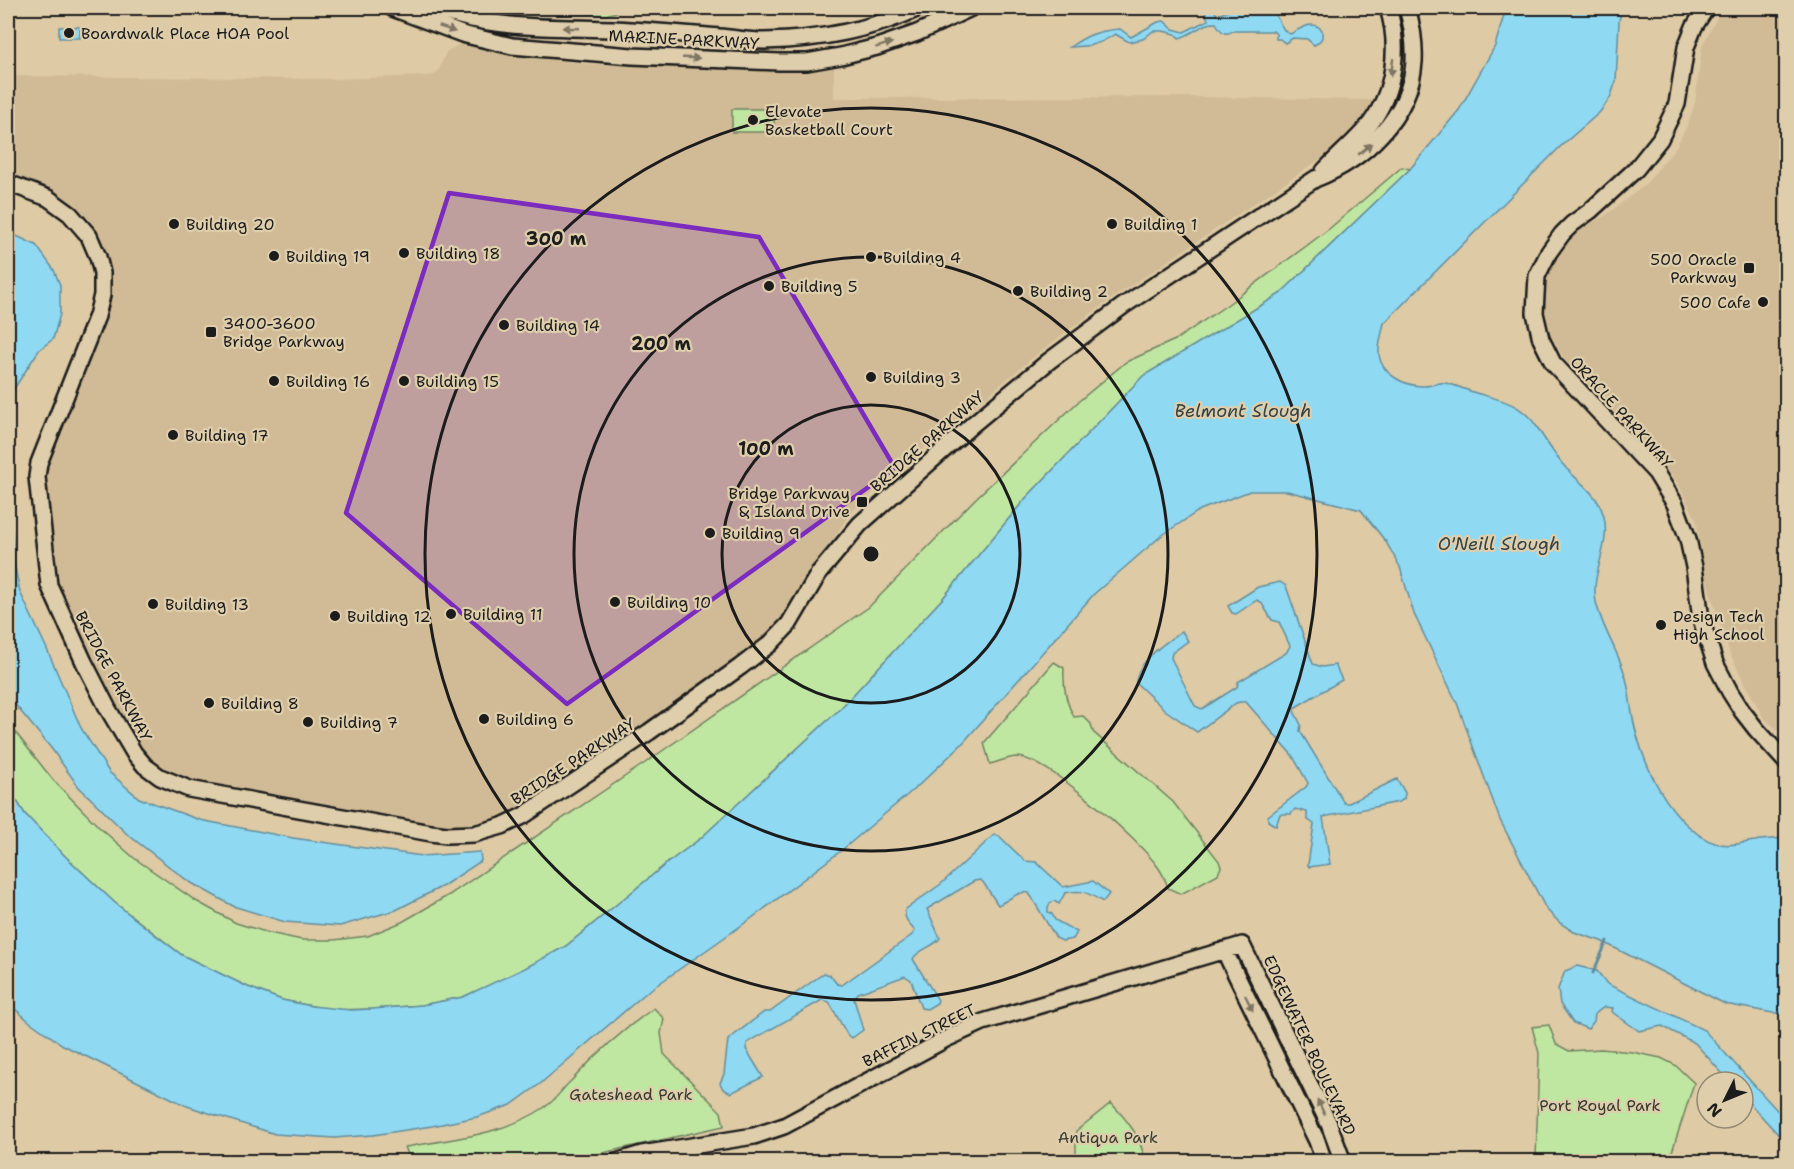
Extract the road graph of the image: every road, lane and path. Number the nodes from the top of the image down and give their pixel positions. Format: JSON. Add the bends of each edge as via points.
{"nodes":[{"id":1,"x":392,"y":8,"type":"edge"},
{"id":2,"x":434,"y":8,"type":"edge"},
{"id":3,"x":920,"y":8,"type":"edge"},
{"id":4,"x":971,"y":8,"type":"edge"},
{"id":5,"x":1388,"y":8,"type":"edge"},
{"id":6,"x":1407,"y":8,"type":"edge"},
{"id":7,"x":1706,"y":8,"type":"edge"},
{"id":8,"x":1315,"y":179,"type":"junction"},
{"id":9,"x":8,"y":183,"type":"edge"},
{"id":10,"x":1786,"y":762,"type":"edge"},
{"id":11,"x":1242,"y":945,"type":"joint"},
{"id":12,"x":1224,"y":950,"type":"junction"},
{"id":13,"x":616,"y":1161,"type":"edge"},
{"id":14,"x":1324,"y":1161,"type":"edge"},
{"id":15,"x":1343,"y":1161,"type":"edge"}],
"edges":[{"from":1,"to":4,"type":"street","name":"MARINE PARKWAY","one_way":true,"via":[[462,34],[512,46],[779,62],[807,62],[877,47]]},
{"from":3,"to":2,"type":"street","name":"MARINE PARKWAY","one_way":true,"via":[[853,31],[763,41],[510,25]]},
{"from":5,"to":8,"type":"street","name":"BRIDGE PARKWAY","one_way":true,"via":[[1394,59],[1381,106],[1370,123]]},
{"from":8,"to":6,"type":"street","name":"BRIDGE PARKWAY","one_way":true,"via":[[1362,153],[1400,110],[1414,61],[1413,29]]},
{"from":7,"to":10,"type":"street","name":"ORACLE PARKWAY","via":[[1686,47],[1677,104],[1660,139],[1636,169],[1562,234],[1549,252],[1537,276],[1535,313],[1541,339],[1553,363],[1656,473],[1675,504],[1688,539],[1701,619],[1715,663],[1742,711]]},
{"from":8,"to":9,"type":"street","name":"BRIDGE PARKWAY","via":[[1129,302],[979,419],[860,524],[819,573],[789,624],[765,649],[523,816],[486,831],[454,835],[179,786],[150,770],[131,749],[84,662],[49,585],[37,477],[39,463],[97,316],[102,295],[101,266],[89,236],[67,211],[41,195]]},
{"from":11,"to":12,"type":"street","name":"BAFFIN STREET"},
{"from":15,"to":11,"type":"street","name":"EDGEWATER BOULEVARD","one_way":true,"via":[[1324,1113]]},
{"from":12,"to":13,"type":"street","name":"BAFFIN STREET","via":[[982,1022],[767,1132]]},
{"from":12,"to":14,"type":"street","name":"EDGEWATER BOULEVARD","one_way":true}]}
